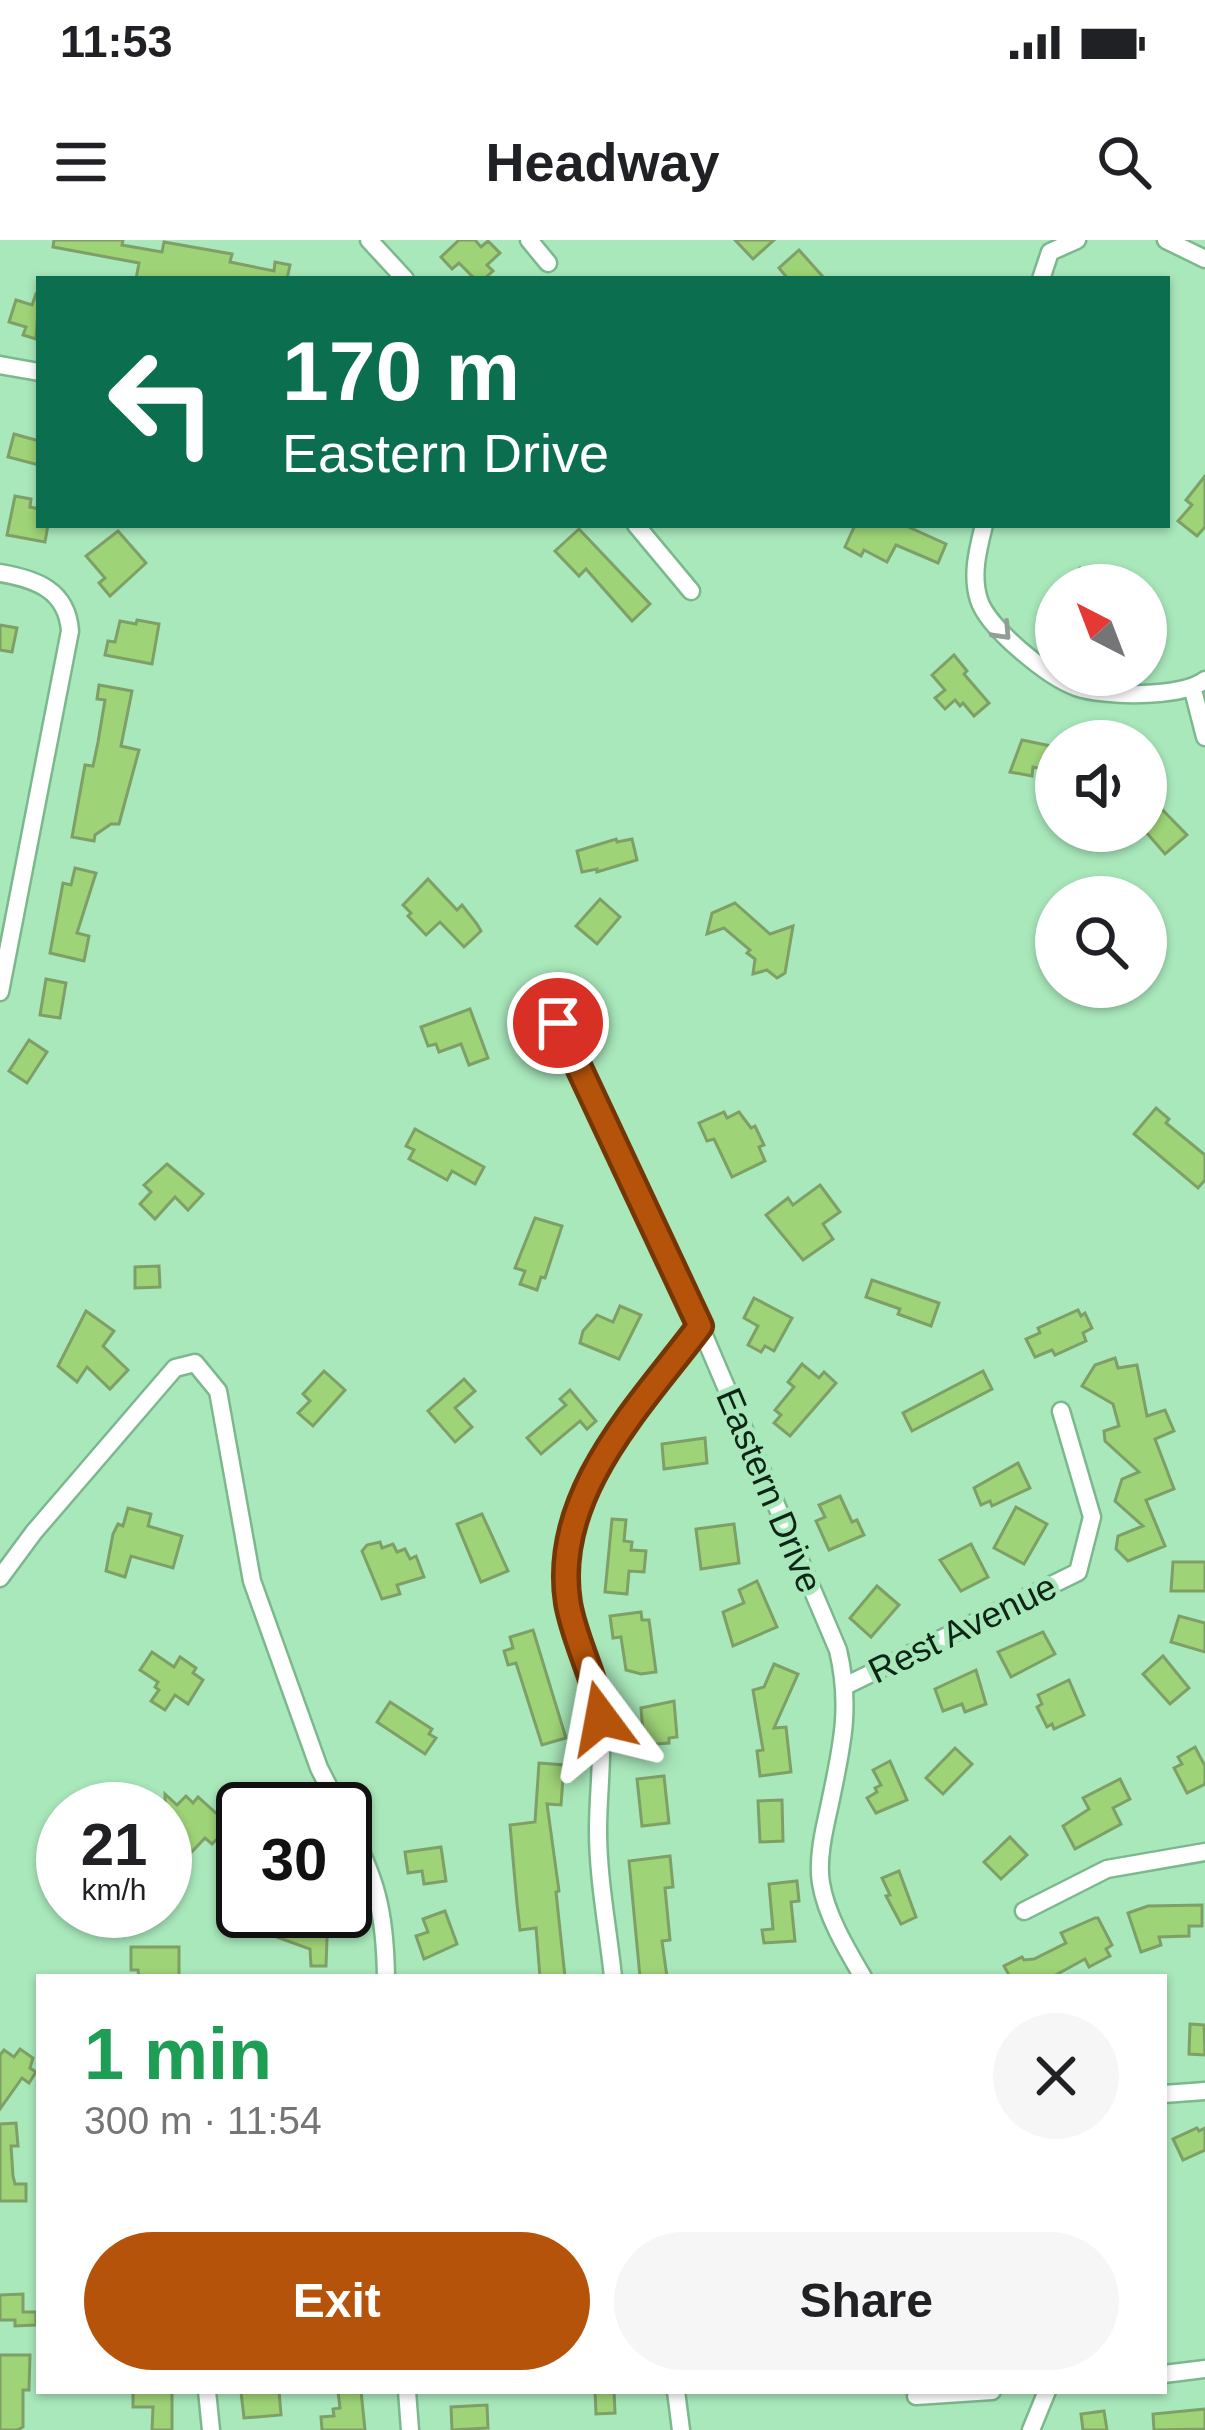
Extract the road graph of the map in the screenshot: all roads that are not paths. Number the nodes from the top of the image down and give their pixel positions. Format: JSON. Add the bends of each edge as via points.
{"nodes":[{"id":1,"x":369,"y":240,"type":"edge"},
{"id":2,"x":529,"y":240,"type":"edge"},
{"id":3,"x":1078,"y":240,"type":"edge"},
{"id":4,"x":1166,"y":240,"type":"edge"},
{"id":5,"x":1046,"y":246,"type":"edge"},
{"id":6,"x":1205,"y":259,"type":"edge"},
{"id":7,"x":548,"y":263,"type":"dead end"},
{"id":8,"x":402,"y":276,"type":"edge"},
{"id":9,"x":1041,"y":276,"type":"edge"},
{"id":10,"x":0,"y":365,"type":"edge"},
{"id":11,"x":36,"y":371,"type":"edge"},
{"id":12,"x":638,"y":528,"type":"edge"},
{"id":13,"x":983,"y":528,"type":"edge"},
{"id":14,"x":0,"y":572,"type":"edge"},
{"id":15,"x":691,"y":591,"type":"dead end"},
{"id":16,"x":1199,"y":685,"type":"edge"},
{"id":17,"x":1205,"y":737,"type":"edge"},
{"id":18,"x":6,"y":933,"type":"edge"},
{"id":19,"x":0,"y":992,"type":"edge"},
{"id":20,"x":558,"y":1023,"type":"dead end"},
{"id":21,"x":700,"y":1326,"type":"junction"},
{"id":22,"x":1061,"y":1411,"type":"dead end"},
{"id":23,"x":0,"y":1578,"type":"edge"},
{"id":24,"x":847,"y":1685,"type":"junction"},
{"id":25,"x":326,"y":1782,"type":"edge"},
{"id":26,"x":1205,"y":1852,"type":"edge"},
{"id":27,"x":372,"y":1873,"type":"edge"},
{"id":28,"x":1024,"y":1912,"type":"dead end"},
{"id":29,"x":386,"y":1974,"type":"edge"},
{"id":30,"x":613,"y":1974,"type":"edge"},
{"id":31,"x":861,"y":1974,"type":"edge"},
{"id":32,"x":1205,"y":2090,"type":"edge"},
{"id":33,"x":1167,"y":2094,"type":"edge"},
{"id":34,"x":1205,"y":2368,"type":"edge"},
{"id":35,"x":1167,"y":2374,"type":"edge"},
{"id":36,"x":207,"y":2394,"type":"edge"},
{"id":37,"x":406,"y":2394,"type":"edge"},
{"id":38,"x":676,"y":2394,"type":"edge"},
{"id":39,"x":946,"y":2394,"type":"edge"},
{"id":40,"x":1046,"y":2394,"type":"edge"},
{"id":41,"x":916,"y":2396,"type":"dead end"},
{"id":42,"x":211,"y":2430,"type":"edge"},
{"id":43,"x":410,"y":2430,"type":"edge"},
{"id":44,"x":681,"y":2430,"type":"edge"},
{"id":45,"x":1031,"y":2430,"type":"edge"}],
"edges":[{"from":1,"to":8,"type":"street"},
{"from":2,"to":7,"type":"street"},
{"from":3,"to":5,"type":"street"},
{"from":4,"to":6,"type":"street"},
{"from":5,"to":9,"type":"street"},
{"from":10,"to":11,"type":"street"},
{"from":12,"to":15,"type":"street"},
{"from":13,"to":16,"type":"street","one_way":true,"via":[[974,568],[979,602],[1021,650],[1076,687],[1148,693]]},
{"from":14,"to":18,"type":"street","via":[[33,579],[59,597],[70,631]]},
{"from":16,"to":17,"type":"street"},
{"from":18,"to":19,"type":"street"},
{"from":20,"to":21,"type":"street","name":"Eastern Drive"},
{"from":21,"to":24,"type":"street","name":"Eastern Drive"},
{"from":21,"to":30,"type":"street","via":[[604,1456],[572,1534],[568,1604],[601,1718],[598,1836]]},
{"from":22,"to":24,"type":"street","name":"Rest Avenue","via":[[1092,1517],[1078,1572]]},
{"from":23,"to":25,"type":"street","via":[[175,1368],[195,1363],[213,1381],[252,1581]]},
{"from":24,"to":31,"type":"street","name":"Eastern Drive","via":[[820,1882]]},
{"from":26,"to":28,"type":"street","via":[[1107,1869]]},
{"from":27,"to":29,"type":"street"},
{"from":32,"to":33,"type":"street"},
{"from":34,"to":35,"type":"street"},
{"from":36,"to":42,"type":"street"},
{"from":37,"to":43,"type":"street"},
{"from":38,"to":44,"type":"street"},
{"from":39,"to":41,"type":"street"},
{"from":40,"to":45,"type":"street"}]}
